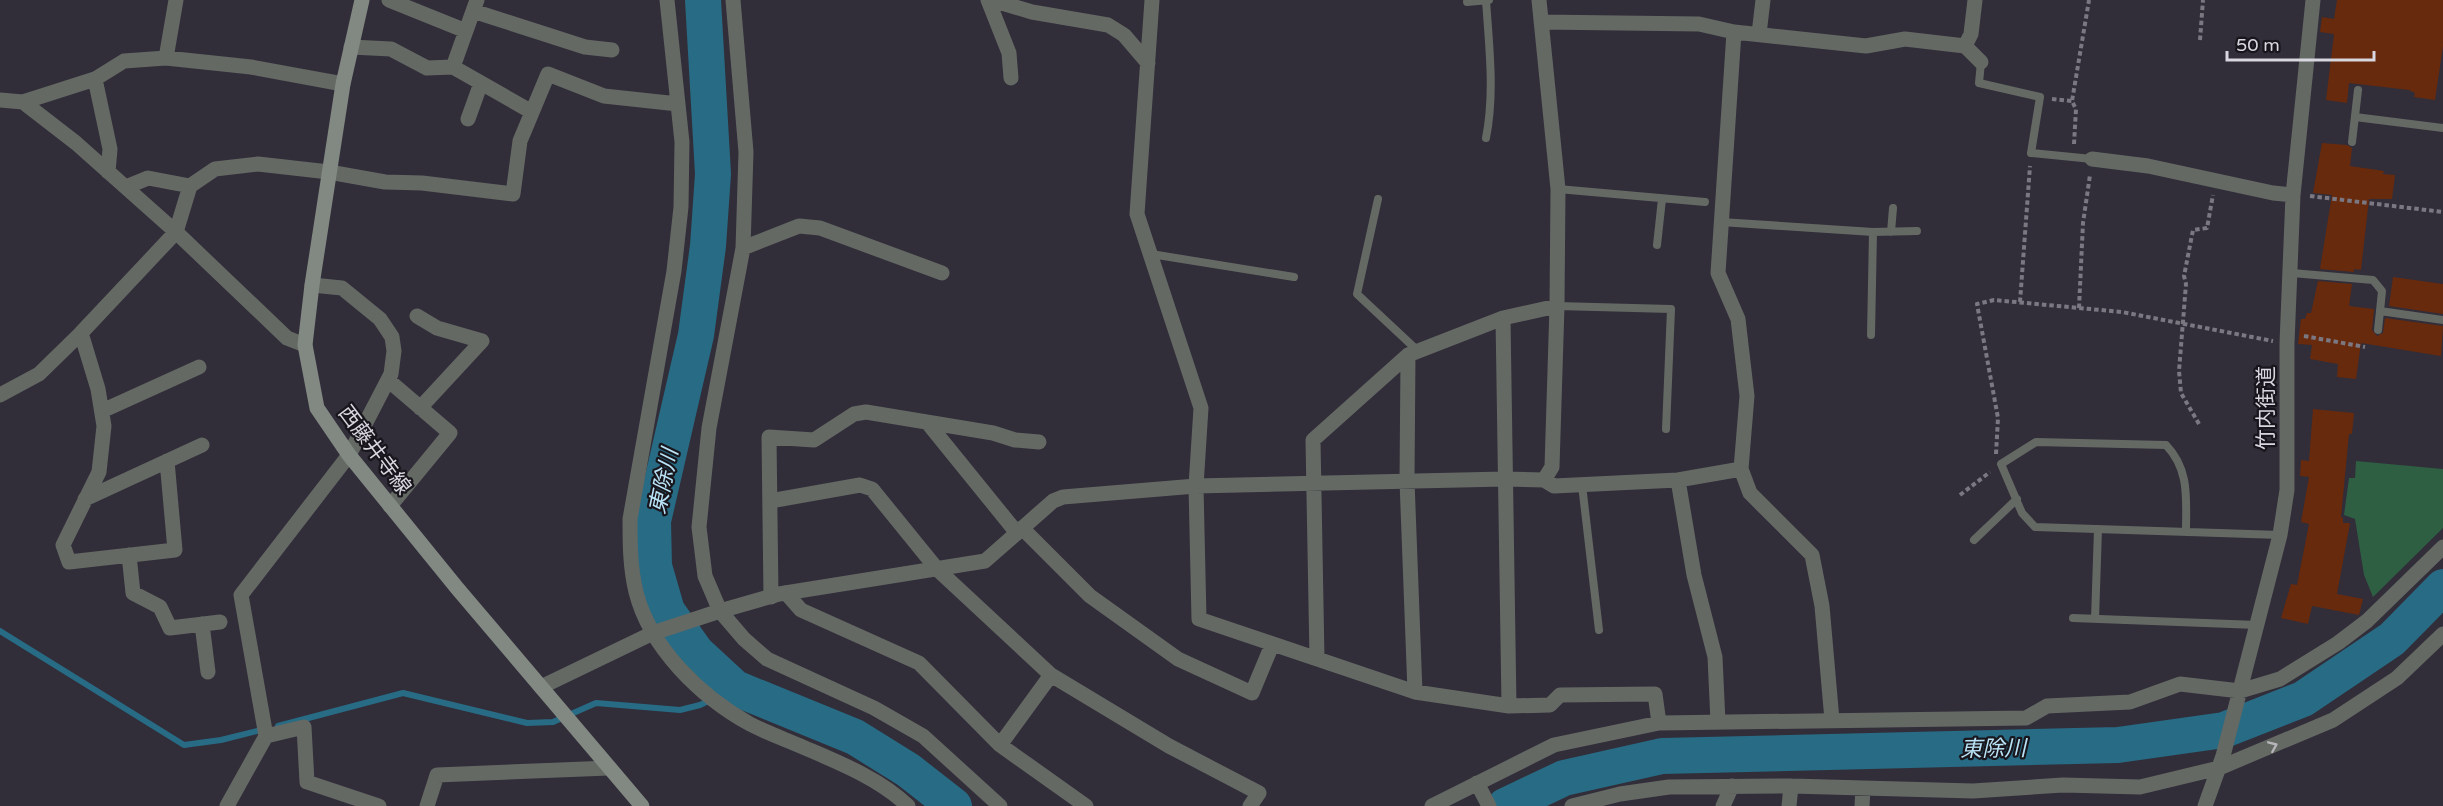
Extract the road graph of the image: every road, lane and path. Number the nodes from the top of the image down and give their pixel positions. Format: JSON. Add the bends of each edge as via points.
{"nodes":[{"id":1,"x":177,"y":0,"type":"edge"},
{"id":2,"x":362,"y":0,"type":"edge"},
{"id":3,"x":389,"y":0,"type":"edge"},
{"id":4,"x":667,"y":0,"type":"edge"},
{"id":5,"x":733,"y":0,"type":"edge"},
{"id":6,"x":990,"y":0,"type":"edge"},
{"id":7,"x":1152,"y":0,"type":"edge"},
{"id":8,"x":1486,"y":0,"type":"edge"},
{"id":9,"x":1490,"y":0,"type":"edge"},
{"id":10,"x":1539,"y":0,"type":"edge"},
{"id":11,"x":1763,"y":0,"type":"edge"},
{"id":12,"x":1975,"y":0,"type":"edge"},
{"id":13,"x":2089,"y":0,"type":"edge"},
{"id":14,"x":2203,"y":0,"type":"edge"},
{"id":15,"x":2313,"y":0,"type":"edge"},
{"id":16,"x":1467,"y":2,"type":"dead end"},
{"id":17,"x":475,"y":6,"type":"edge"},
{"id":18,"x":1541,"y":22,"type":"junction"},
{"id":19,"x":466,"y":30,"type":"junction"},
{"id":20,"x":1734,"y":32,"type":"junction"},
{"id":21,"x":1759,"y":34,"type":"junction"},
{"id":22,"x":2200,"y":40,"type":"dead end"},
{"id":23,"x":1965,"y":46,"type":"junction"},
{"id":24,"x":351,"y":47,"type":"junction"},
{"id":25,"x":612,"y":50,"type":"dead end"},
{"id":26,"x":166,"y":58,"type":"junction"},
{"id":27,"x":1981,"y":62,"type":"joint"},
{"id":28,"x":1148,"y":63,"type":"junction"},
{"id":29,"x":453,"y":67,"type":"junction"},
{"id":30,"x":1011,"y":78,"type":"dead end"},
{"id":31,"x":95,"y":79,"type":"junction"},
{"id":32,"x":481,"y":83,"type":"junction"},
{"id":33,"x":343,"y":84,"type":"junction"},
{"id":34,"x":2358,"y":90,"type":"dead end"},
{"id":35,"x":2040,"y":98,"type":"junction"},
{"id":36,"x":0,"y":100,"type":"edge"},
{"id":37,"x":2072,"y":101,"type":"junction"},
{"id":38,"x":23,"y":102,"type":"junction"},
{"id":39,"x":678,"y":104,"type":"junction"},
{"id":40,"x":532,"y":112,"type":"junction"},
{"id":41,"x":2355,"y":117,"type":"junction"},
{"id":42,"x":468,"y":119,"type":"dead end"},
{"id":43,"x":2443,"y":128,"type":"edge"},
{"id":44,"x":1486,"y":138,"type":"dead end"},
{"id":45,"x":2352,"y":142,"type":"dead end"},
{"id":46,"x":2031,"y":153,"type":"junction"},
{"id":47,"x":2073,"y":157,"type":"junction"},
{"id":48,"x":2092,"y":159,"type":"junction"},
{"id":49,"x":108,"y":172,"type":"junction"},
{"id":50,"x":329,"y":172,"type":"junction"},
{"id":51,"x":2215,"y":179,"type":"junction"},
{"id":52,"x":190,"y":186,"type":"junction"},
{"id":53,"x":126,"y":187,"type":"junction"},
{"id":54,"x":1558,"y":189,"type":"junction"},
{"id":55,"x":2293,"y":195,"type":"junction"},
{"id":56,"x":1662,"y":199,"type":"junction"},
{"id":57,"x":1378,"y":200,"type":"dead end"},
{"id":58,"x":1705,"y":202,"type":"dead end"},
{"id":59,"x":1893,"y":208,"type":"dead end"},
{"id":60,"x":2443,"y":212,"type":"edge"},
{"id":61,"x":1721,"y":222,"type":"junction"},
{"id":62,"x":1917,"y":231,"type":"dead end"},
{"id":63,"x":177,"y":232,"type":"junction"},
{"id":64,"x":1873,"y":232,"type":"junction"},
{"id":65,"x":1891,"y":232,"type":"junction"},
{"id":66,"x":1657,"y":245,"type":"dead end"},
{"id":67,"x":742,"y":248,"type":"junction"},
{"id":68,"x":1150,"y":255,"type":"junction"},
{"id":69,"x":942,"y":273,"type":"dead end"},
{"id":70,"x":2292,"y":273,"type":"junction"},
{"id":71,"x":1294,"y":277,"type":"dead end"},
{"id":72,"x":312,"y":285,"type":"junction"},
{"id":73,"x":2020,"y":302,"type":"junction"},
{"id":74,"x":1557,"y":306,"type":"junction"},
{"id":75,"x":2079,"y":308,"type":"junction"},
{"id":76,"x":2380,"y":311,"type":"junction"},
{"id":77,"x":417,"y":316,"type":"dead end"},
{"id":78,"x":1503,"y":318,"type":"junction"},
{"id":79,"x":2443,"y":320,"type":"edge"},
{"id":80,"x":2183,"y":324,"type":"junction"},
{"id":81,"x":2378,"y":330,"type":"dead end"},
{"id":82,"x":81,"y":333,"type":"junction"},
{"id":83,"x":1870,"y":335,"type":"dead end"},
{"id":84,"x":2288,"y":339,"type":"junction"},
{"id":85,"x":305,"y":345,"type":"junction"},
{"id":86,"x":2365,"y":347,"type":"dead end"},
{"id":87,"x":1413,"y":353,"type":"junction"},
{"id":88,"x":199,"y":368,"type":"dead end"},
{"id":89,"x":388,"y":380,"type":"junction"},
{"id":90,"x":0,"y":395,"type":"edge"},
{"id":91,"x":420,"y":408,"type":"junction"},
{"id":92,"x":102,"y":411,"type":"junction"},
{"id":93,"x":927,"y":422,"type":"junction"},
{"id":94,"x":2199,"y":424,"type":"dead end"},
{"id":95,"x":1666,"y":429,"type":"dead end"},
{"id":96,"x":1039,"y":442,"type":"dead end"},
{"id":97,"x":202,"y":445,"type":"dead end"},
{"id":98,"x":349,"y":455,"type":"junction"},
{"id":99,"x":167,"y":461,"type":"junction"},
{"id":100,"x":2001,"y":464,"type":"junction"},
{"id":101,"x":1741,"y":469,"type":"junction"},
{"id":102,"x":1505,"y":479,"type":"junction"},
{"id":103,"x":1544,"y":480,"type":"junction"},
{"id":104,"x":1678,"y":480,"type":"junction"},
{"id":105,"x":1407,"y":481,"type":"junction"},
{"id":106,"x":1314,"y":482,"type":"junction"},
{"id":107,"x":1582,"y":485,"type":"junction"},
{"id":108,"x":1196,"y":486,"type":"junction"},
{"id":109,"x":1960,"y":495,"type":"dead end"},
{"id":110,"x":85,"y":499,"type":"junction"},
{"id":111,"x":2017,"y":500,"type":"junction"},
{"id":112,"x":770,"y":501,"type":"junction"},
{"id":113,"x":390,"y":506,"type":"junction"},
{"id":114,"x":2098,"y":529,"type":"junction"},
{"id":115,"x":1020,"y":531,"type":"junction"},
{"id":116,"x":2186,"y":532,"type":"junction"},
{"id":117,"x":2280,"y":535,"type":"junction"},
{"id":118,"x":1974,"y":540,"type":"dead end"},
{"id":119,"x":2443,"y":547,"type":"edge"},
{"id":120,"x":129,"y":555,"type":"junction"},
{"id":121,"x":937,"y":569,"type":"junction"},
{"id":122,"x":786,"y":593,"type":"junction"},
{"id":123,"x":771,"y":597,"type":"junction"},
{"id":124,"x":720,"y":611,"type":"junction"},
{"id":125,"x":2073,"y":618,"type":"dead end"},
{"id":126,"x":2096,"y":619,"type":"junction"},
{"id":127,"x":220,"y":622,"type":"dead end"},
{"id":128,"x":202,"y":624,"type":"junction"},
{"id":129,"x":2257,"y":624,"type":"junction"},
{"id":130,"x":1599,"y":630,"type":"dead end"},
{"id":131,"x":653,"y":633,"type":"junction"},
{"id":132,"x":2443,"y":634,"type":"edge"},
{"id":133,"x":1272,"y":645,"type":"junction"},
{"id":134,"x":1317,"y":659,"type":"junction"},
{"id":135,"x":208,"y":672,"type":"dead end"},
{"id":136,"x":1051,"y":675,"type":"junction"},
{"id":137,"x":541,"y":687,"type":"junction"},
{"id":138,"x":1414,"y":692,"type":"junction"},
{"id":139,"x":2238,"y":697,"type":"junction"},
{"id":140,"x":1509,"y":706,"type":"junction"},
{"id":141,"x":1832,"y":720,"type":"junction"},
{"id":142,"x":1718,"y":722,"type":"junction"},
{"id":143,"x":1659,"y":723,"type":"junction"},
{"id":144,"x":266,"y":736,"type":"junction"},
{"id":145,"x":1000,"y":745,"type":"junction"},
{"id":146,"x":2221,"y":762,"type":"junction"},
{"id":147,"x":609,"y":768,"type":"junction"},
{"id":148,"x":1732,"y":786,"type":"junction"},
{"id":149,"x":1791,"y":786,"type":"junction"},
{"id":150,"x":1479,"y":787,"type":"junction"},
{"id":151,"x":1863,"y":788,"type":"junction"},
{"id":152,"x":227,"y":806,"type":"edge"},
{"id":153,"x":379,"y":806,"type":"edge"},
{"id":154,"x":427,"y":806,"type":"edge"},
{"id":155,"x":642,"y":806,"type":"edge"},
{"id":156,"x":908,"y":806,"type":"edge"},
{"id":157,"x":1000,"y":806,"type":"edge"},
{"id":158,"x":1086,"y":806,"type":"edge"},
{"id":159,"x":1250,"y":806,"type":"edge"},
{"id":160,"x":1432,"y":806,"type":"edge"},
{"id":161,"x":1489,"y":806,"type":"edge"},
{"id":162,"x":1572,"y":806,"type":"edge"},
{"id":163,"x":1723,"y":806,"type":"edge"},
{"id":164,"x":1789,"y":806,"type":"edge"},
{"id":165,"x":1862,"y":806,"type":"edge"},
{"id":166,"x":2205,"y":806,"type":"edge"}],
"edges":[{"from":1,"to":26,"type":"street"},
{"from":2,"to":24,"type":"main road","name":"西藤井寺線"},
{"from":3,"to":19,"type":"street"},
{"from":4,"to":39,"type":"street"},
{"from":5,"to":67,"type":"street","via":[[746,152]]},
{"from":6,"to":28,"type":"street","via":[[1032,12],[1108,25],[1124,35]]},
{"from":6,"to":30,"type":"street","via":[[1009,53]]},
{"from":7,"to":28,"type":"street"},
{"from":8,"to":9,"type":"lane"},
{"from":8,"to":16,"type":"lane"},
{"from":8,"to":44,"type":"lane","via":[[1490,86]]},
{"from":10,"to":18,"type":"street"},
{"from":11,"to":21,"type":"street"},
{"from":12,"to":23,"type":"street","via":[[1971,34]]},
{"from":13,"to":37,"type":"path"},
{"from":14,"to":22,"type":"path"},
{"from":15,"to":55,"type":"street","name":"竹内街道"},
{"from":17,"to":19,"type":"street"},
{"from":17,"to":25,"type":"street","via":[[585,47]]},
{"from":18,"to":20,"type":"street","via":[[1699,24]]},
{"from":18,"to":54,"type":"street"},
{"from":19,"to":29,"type":"street"},
{"from":20,"to":21,"type":"street"},
{"from":20,"to":61,"type":"street"},
{"from":21,"to":23,"type":"street","via":[[1866,46],[1905,39]]},
{"from":23,"to":27,"type":"street"},
{"from":24,"to":29,"type":"street","via":[[391,49],[428,68]]},
{"from":24,"to":33,"type":"main road","name":"西藤井寺線"},
{"from":26,"to":31,"type":"street","via":[[124,61]]},
{"from":26,"to":33,"type":"street"},
{"from":27,"to":35,"type":"lane","via":[[1979,83]]},
{"from":28,"to":68,"type":"street","via":[[1137,214]]},
{"from":29,"to":32,"type":"street"},
{"from":31,"to":38,"type":"street"},
{"from":31,"to":49,"type":"street","via":[[110,149]]},
{"from":32,"to":40,"type":"street"},
{"from":32,"to":42,"type":"street"},
{"from":33,"to":50,"type":"main road","name":"西藤井寺線"},
{"from":34,"to":41,"type":"lane"},
{"from":35,"to":37,"type":"path"},
{"from":35,"to":46,"type":"lane"},
{"from":36,"to":38,"type":"street"},
{"from":37,"to":47,"type":"path","via":[[2076,109]]},
{"from":38,"to":49,"type":"street"},
{"from":39,"to":40,"type":"street","via":[[604,96],[548,74]]},
{"from":39,"to":131,"type":"street","via":[[681,207],[675,261],[630,519],[630,555],[637,594]]},
{"from":40,"to":50,"type":"street","via":[[520,141],[513,194],[385,182]]},
{"from":41,"to":43,"type":"lane"},
{"from":41,"to":45,"type":"lane"},
{"from":46,"to":47,"type":"lane"},
{"from":46,"to":73,"type":"path"},
{"from":47,"to":48,"type":"lane"},
{"from":48,"to":51,"type":"street"},
{"from":48,"to":75,"type":"path","via":[[2083,223]]},
{"from":49,"to":53,"type":"street"},
{"from":50,"to":52,"type":"street","via":[[258,164],[215,169]]},
{"from":50,"to":72,"type":"main road","name":"西藤井寺線"},
{"from":51,"to":55,"type":"street"},
{"from":51,"to":80,"type":"path","via":[[2207,228],[2193,230],[2184,276]]},
{"from":52,"to":53,"type":"street","via":[[148,178]]},
{"from":52,"to":63,"type":"street"},
{"from":53,"to":63,"type":"street"},
{"from":54,"to":56,"type":"lane"},
{"from":54,"to":74,"type":"street"},
{"from":55,"to":60,"type":"path"},
{"from":55,"to":70,"type":"street","name":"竹内街道"},
{"from":56,"to":58,"type":"lane"},
{"from":56,"to":66,"type":"lane"},
{"from":57,"to":87,"type":"lane","via":[[1357,294]]},
{"from":59,"to":65,"type":"lane"},
{"from":61,"to":64,"type":"lane"},
{"from":61,"to":101,"type":"street","via":[[1718,273],[1738,319],[1747,396]]},
{"from":62,"to":65,"type":"lane"},
{"from":63,"to":82,"type":"street"},
{"from":63,"to":85,"type":"street","via":[[287,338]]},
{"from":64,"to":65,"type":"lane"},
{"from":64,"to":83,"type":"lane"},
{"from":67,"to":69,"type":"street","via":[[799,226],[820,228]]},
{"from":67,"to":124,"type":"street","via":[[709,428],[699,527],[705,576]]},
{"from":68,"to":71,"type":"lane"},
{"from":68,"to":108,"type":"street","via":[[1201,408]]},
{"from":70,"to":76,"type":"lane","via":[[2373,280],[2382,291]]},
{"from":70,"to":84,"type":"street","name":"竹内街道"},
{"from":72,"to":85,"type":"main road","name":"西藤井寺線"},
{"from":72,"to":89,"type":"street","via":[[342,288],[380,319],[392,337],[394,351]]},
{"from":73,"to":75,"type":"path"},
{"from":73,"to":100,"type":"path","via":[[1994,300],[1977,304],[1998,418],[1996,458]]},
{"from":74,"to":78,"type":"street"},
{"from":74,"to":95,"type":"lane","via":[[1671,309]]},
{"from":74,"to":103,"type":"street","via":[[1552,467]]},
{"from":75,"to":80,"type":"path"},
{"from":76,"to":79,"type":"lane"},
{"from":76,"to":81,"type":"lane"},
{"from":77,"to":91,"type":"street","via":[[437,328],[482,341]]},
{"from":78,"to":87,"type":"street"},
{"from":78,"to":102,"type":"street"},
{"from":80,"to":84,"type":"path"},
{"from":80,"to":94,"type":"path","via":[[2181,393]]},
{"from":82,"to":90,"type":"street","via":[[39,374]]},
{"from":82,"to":92,"type":"street"},
{"from":84,"to":86,"type":"path"},
{"from":84,"to":117,"type":"street","name":"竹内街道","via":[[2286,490]]},
{"from":85,"to":98,"type":"main road","name":"西藤井寺線","via":[[317,408]]},
{"from":87,"to":105,"type":"street"},
{"from":87,"to":106,"type":"street","via":[[1313,440]]},
{"from":88,"to":92,"type":"street"},
{"from":89,"to":91,"type":"street"},
{"from":89,"to":98,"type":"street"},
{"from":91,"to":113,"type":"street","via":[[450,433]]},
{"from":92,"to":110,"type":"street","via":[[99,472]]},
{"from":93,"to":96,"type":"street"},
{"from":93,"to":112,"type":"street","via":[[866,412],[854,414],[814,440],[769,437]]},
{"from":93,"to":115,"type":"street"},
{"from":97,"to":99,"type":"street"},
{"from":98,"to":113,"type":"main road","name":"西藤井寺線"},
{"from":98,"to":144,"type":"street","via":[[241,595]]},
{"from":99,"to":110,"type":"street"},
{"from":99,"to":120,"type":"street","via":[[175,550]]},
{"from":100,"to":109,"type":"path"},
{"from":100,"to":111,"type":"lane"},
{"from":100,"to":116,"type":"lane","via":[[2036,442],[2166,445],[2176,456],[2187,487]]},
{"from":101,"to":104,"type":"street"},
{"from":101,"to":141,"type":"street","via":[[1750,493],[1812,555],[1822,606]]},
{"from":102,"to":103,"type":"street"},
{"from":102,"to":105,"type":"street"},
{"from":102,"to":140,"type":"street"},
{"from":103,"to":107,"type":"street","via":[[1554,486]]},
{"from":104,"to":107,"type":"street"},
{"from":104,"to":142,"type":"street","via":[[1694,575],[1715,657]]},
{"from":105,"to":106,"type":"street"},
{"from":105,"to":138,"type":"street"},
{"from":106,"to":108,"type":"street"},
{"from":106,"to":134,"type":"street"},
{"from":107,"to":130,"type":"lane"},
{"from":108,"to":115,"type":"street","via":[[1063,497],[1053,501]]},
{"from":108,"to":133,"type":"street","via":[[1199,619]]},
{"from":110,"to":120,"type":"street","via":[[63,545],[69,562]]},
{"from":111,"to":114,"type":"lane","via":[[2022,513],[2036,527]]},
{"from":111,"to":118,"type":"lane"},
{"from":112,"to":121,"type":"street","via":[[860,485],[872,489]]},
{"from":112,"to":123,"type":"street"},
{"from":113,"to":137,"type":"main road","name":"西藤井寺線"},
{"from":114,"to":116,"type":"lane"},
{"from":114,"to":126,"type":"lane"},
{"from":115,"to":121,"type":"street","via":[[985,561]]},
{"from":115,"to":133,"type":"street","via":[[1090,596],[1178,659],[1252,693]]},
{"from":116,"to":117,"type":"lane"},
{"from":117,"to":129,"type":"street","name":"竹内街道"},
{"from":119,"to":139,"type":"street","via":[[2385,605],[2338,643],[2280,679]]},
{"from":120,"to":128,"type":"street","via":[[133,593],[160,607],[170,628]]},
{"from":121,"to":122,"type":"street"},
{"from":121,"to":136,"type":"street"},
{"from":122,"to":123,"type":"street"},
{"from":122,"to":145,"type":"street","via":[[801,610],[919,663]]},
{"from":123,"to":124,"type":"street"},
{"from":124,"to":131,"type":"street"},
{"from":124,"to":157,"type":"street","via":[[767,659],[874,708],[923,736]]},
{"from":125,"to":126,"type":"lane"},
{"from":126,"to":129,"type":"lane"},
{"from":127,"to":128,"type":"street"},
{"from":128,"to":135,"type":"street"},
{"from":129,"to":139,"type":"street","name":"竹内街道"},
{"from":131,"to":137,"type":"street"},
{"from":131,"to":156,"type":"street","via":[[678,666],[711,699],[750,724],[843,765]]},
{"from":146,"to":132,"type":"street","one_way":true,"via":[[2333,720],[2397,678]]},
{"from":133,"to":134,"type":"street"},
{"from":134,"to":138,"type":"street"},
{"from":136,"to":145,"type":"street"},
{"from":136,"to":159,"type":"street","via":[[1169,746],[1259,793]]},
{"from":137,"to":147,"type":"main road","name":"西藤井寺線"},
{"from":138,"to":140,"type":"street"},
{"from":139,"to":141,"type":"street","via":[[2180,684],[2130,702],[2047,706],[2026,718]]},
{"from":139,"to":146,"type":"street","name":"竹内街道"},
{"from":140,"to":143,"type":"street","via":[[1550,705],[1560,695],[1655,694]]},
{"from":141,"to":142,"type":"street"},
{"from":142,"to":143,"type":"street"},
{"from":143,"to":150,"type":"street","via":[[1554,745]]},
{"from":144,"to":152,"type":"street"},
{"from":144,"to":153,"type":"street","via":[[304,727],[307,782]]},
{"from":145,"to":158,"type":"street"},
{"from":146,"to":151,"type":"street","via":[[2140,787],[2063,785],[1972,791]]},
{"from":146,"to":166,"type":"street","name":"竹内街道"},
{"from":147,"to":154,"type":"street","via":[[437,775]]},
{"from":147,"to":155,"type":"main road","name":"西藤井寺線"},
{"from":148,"to":149,"type":"street"},
{"from":148,"to":162,"type":"street","via":[[1669,787]]},
{"from":148,"to":163,"type":"street"},
{"from":149,"to":151,"type":"street"},
{"from":149,"to":164,"type":"street"},
{"from":150,"to":160,"type":"street"},
{"from":150,"to":161,"type":"street"},
{"from":151,"to":165,"type":"street"}]}
